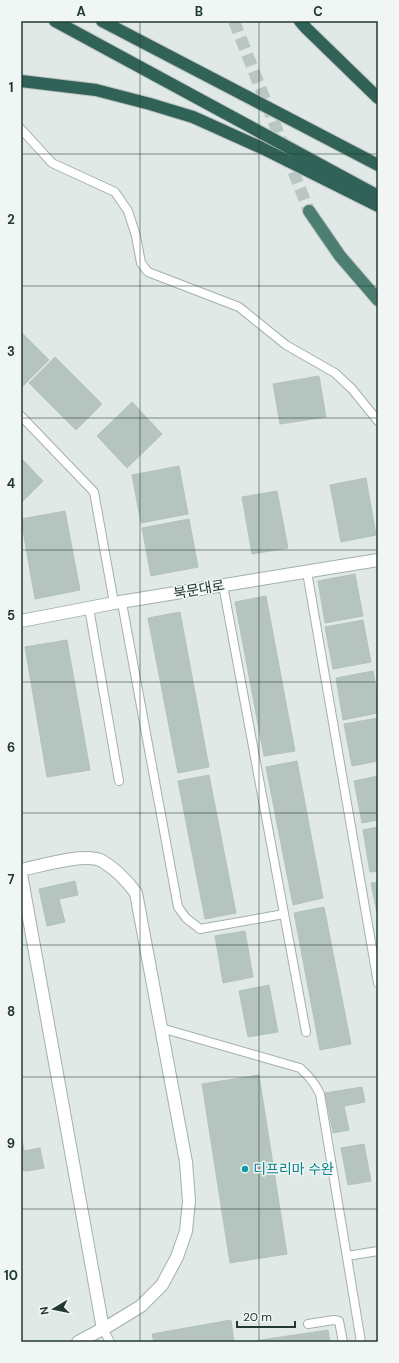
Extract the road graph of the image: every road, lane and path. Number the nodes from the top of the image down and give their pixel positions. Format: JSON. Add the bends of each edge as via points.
{"nodes":[{"id":1,"x":55,"y":21,"type":"edge"},
{"id":2,"x":102,"y":21,"type":"edge"},
{"id":3,"x":300,"y":21,"type":"edge"},
{"id":4,"x":21,"y":81,"type":"edge"},
{"id":5,"x":378,"y":98,"type":"edge"},
{"id":6,"x":21,"y":129,"type":"edge"},
{"id":7,"x":378,"y":165,"type":"edge"},
{"id":8,"x":378,"y":196,"type":"edge"},
{"id":9,"x":378,"y":206,"type":"edge"},
{"id":10,"x":309,"y":211,"type":"tunnel mouth"},
{"id":11,"x":378,"y":300,"type":"edge"},
{"id":12,"x":21,"y":416,"type":"edge"},
{"id":13,"x":378,"y":421,"type":"edge"},
{"id":14,"x":378,"y":560,"type":"edge"},
{"id":15,"x":307,"y":572,"type":"junction"},
{"id":16,"x":223,"y":585,"type":"junction"},
{"id":17,"x":118,"y":603,"type":"junction"},
{"id":18,"x":89,"y":608,"type":"junction"},
{"id":19,"x":21,"y":621,"type":"edge"},
{"id":20,"x":119,"y":781,"type":"dead end"},
{"id":21,"x":21,"y":870,"type":"edge"},
{"id":22,"x":21,"y":874,"type":"edge"},
{"id":23,"x":284,"y":914,"type":"junction"},
{"id":24,"x":378,"y":983,"type":"edge"},
{"id":25,"x":161,"y":1028,"type":"junction"},
{"id":26,"x":306,"y":1032,"type":"dead end"},
{"id":27,"x":378,"y":1251,"type":"edge"},
{"id":28,"x":347,"y":1256,"type":"junction"},
{"id":29,"x":308,"y":1324,"type":"dead end"},
{"id":30,"x":103,"y":1329,"type":"junction"},
{"id":31,"x":78,"y":1342,"type":"edge"},
{"id":32,"x":110,"y":1342,"type":"edge"},
{"id":33,"x":343,"y":1342,"type":"edge"},
{"id":34,"x":361,"y":1342,"type":"edge"}],
"edges":[{"from":1,"to":8,"type":"highway"},
{"from":2,"to":7,"type":"highway"},
{"from":3,"to":5,"type":"highway"},
{"from":4,"to":9,"type":"highway","via":[[96,90],[193,117]]},
{"from":6,"to":13,"type":"lane","via":[[52,163],[114,192],[128,211],[141,263],[148,272],[239,307],[286,345],[335,373],[352,388]]},
{"from":10,"to":11,"type":"highway","via":[[340,256]]},
{"from":12,"to":17,"type":"lane","via":[[94,492]]},
{"from":14,"to":15,"type":"street","name":"북문대로"},
{"from":15,"to":16,"type":"street","name":"북문대로"},
{"from":15,"to":24,"type":"lane"},
{"from":16,"to":17,"type":"street","name":"북문대로"},
{"from":16,"to":23,"type":"lane"},
{"from":17,"to":18,"type":"street","name":"북문대로"},
{"from":17,"to":23,"type":"lane","via":[[178,906],[186,918],[200,929]]},
{"from":18,"to":19,"type":"street","name":"북문대로"},
{"from":18,"to":20,"type":"lane"},
{"from":21,"to":25,"type":"street","via":[[79,858],[102,861],[124,878],[136,893]]},
{"from":22,"to":30,"type":"street"},
{"from":23,"to":26,"type":"lane"},
{"from":25,"to":28,"type":"lane","via":[[300,1068],[310,1077],[320,1094]]},
{"from":25,"to":30,"type":"street","via":[[186,1162],[189,1201],[186,1231],[177,1257],[162,1285],[141,1306]]},
{"from":27,"to":28,"type":"lane"},
{"from":28,"to":34,"type":"lane"},
{"from":29,"to":33,"type":"lane","via":[[339,1321]]},
{"from":30,"to":31,"type":"street"},
{"from":30,"to":32,"type":"lane"}]}
